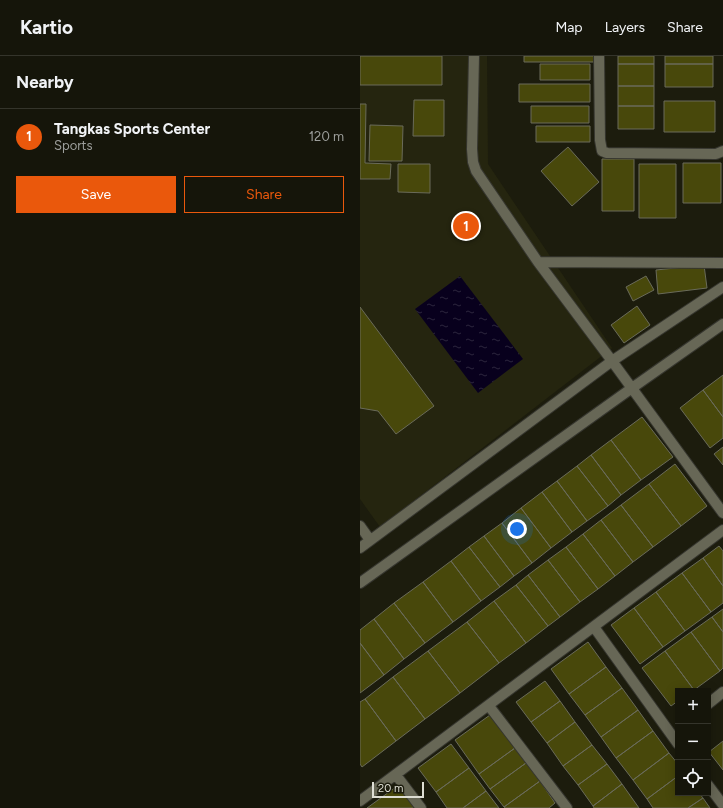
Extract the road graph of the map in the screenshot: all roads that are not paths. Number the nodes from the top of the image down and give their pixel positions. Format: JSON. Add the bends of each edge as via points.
{"nodes":[{"id":1,"x":474,"y":56,"type":"edge"},
{"id":2,"x":599,"y":56,"type":"edge"},
{"id":3,"x":723,"y":151,"type":"edge"},
{"id":4,"x":538,"y":262,"type":"junction"},
{"id":5,"x":723,"y":263,"type":"edge"},
{"id":6,"x":723,"y":287,"type":"edge"},
{"id":7,"x":723,"y":324,"type":"edge"},
{"id":8,"x":612,"y":361,"type":"junction"},
{"id":9,"x":632,"y":388,"type":"junction"},
{"id":10,"x":723,"y":513,"type":"edge"},
{"id":11,"x":360,"y":526,"type":"edge"},
{"id":12,"x":723,"y":530,"type":"edge"},
{"id":13,"x":370,"y":540,"type":"junction"},
{"id":14,"x":360,"y":548,"type":"edge"},
{"id":15,"x":360,"y":583,"type":"edge"},
{"id":16,"x":594,"y":627,"type":"junction"},
{"id":17,"x":723,"y":692,"type":"edge"},
{"id":18,"x":711,"y":702,"type":"edge"},
{"id":19,"x":489,"y":706,"type":"junction"},
{"id":20,"x":674,"y":731,"type":"edge"},
{"id":21,"x":396,"y":774,"type":"junction"},
{"id":22,"x":711,"y":789,"type":"edge"},
{"id":23,"x":360,"y":801,"type":"edge"},
{"id":24,"x":723,"y":805,"type":"edge"},
{"id":25,"x":421,"y":808,"type":"edge"},
{"id":26,"x":567,"y":808,"type":"edge"}],
"edges":[{"from":1,"to":4,"type":"street","via":[[473,162],[476,171]]},
{"from":2,"to":3,"type":"street","via":[[602,151],[716,154]]},
{"from":4,"to":5,"type":"street"},
{"from":4,"to":8,"type":"street"},
{"from":6,"to":8,"type":"street"},
{"from":7,"to":9,"type":"street"},
{"from":8,"to":9,"type":"street"},
{"from":8,"to":13,"type":"street"},
{"from":9,"to":10,"type":"street"},
{"from":9,"to":15,"type":"street"},
{"from":11,"to":13,"type":"street"},
{"from":12,"to":16,"type":"street"},
{"from":13,"to":14,"type":"street"},
{"from":16,"to":19,"type":"street"},
{"from":16,"to":20,"type":"street"},
{"from":17,"to":18,"type":"street"},
{"from":19,"to":21,"type":"street"},
{"from":19,"to":26,"type":"street"},
{"from":21,"to":23,"type":"street"},
{"from":21,"to":25,"type":"street"},
{"from":22,"to":24,"type":"street"}]}
